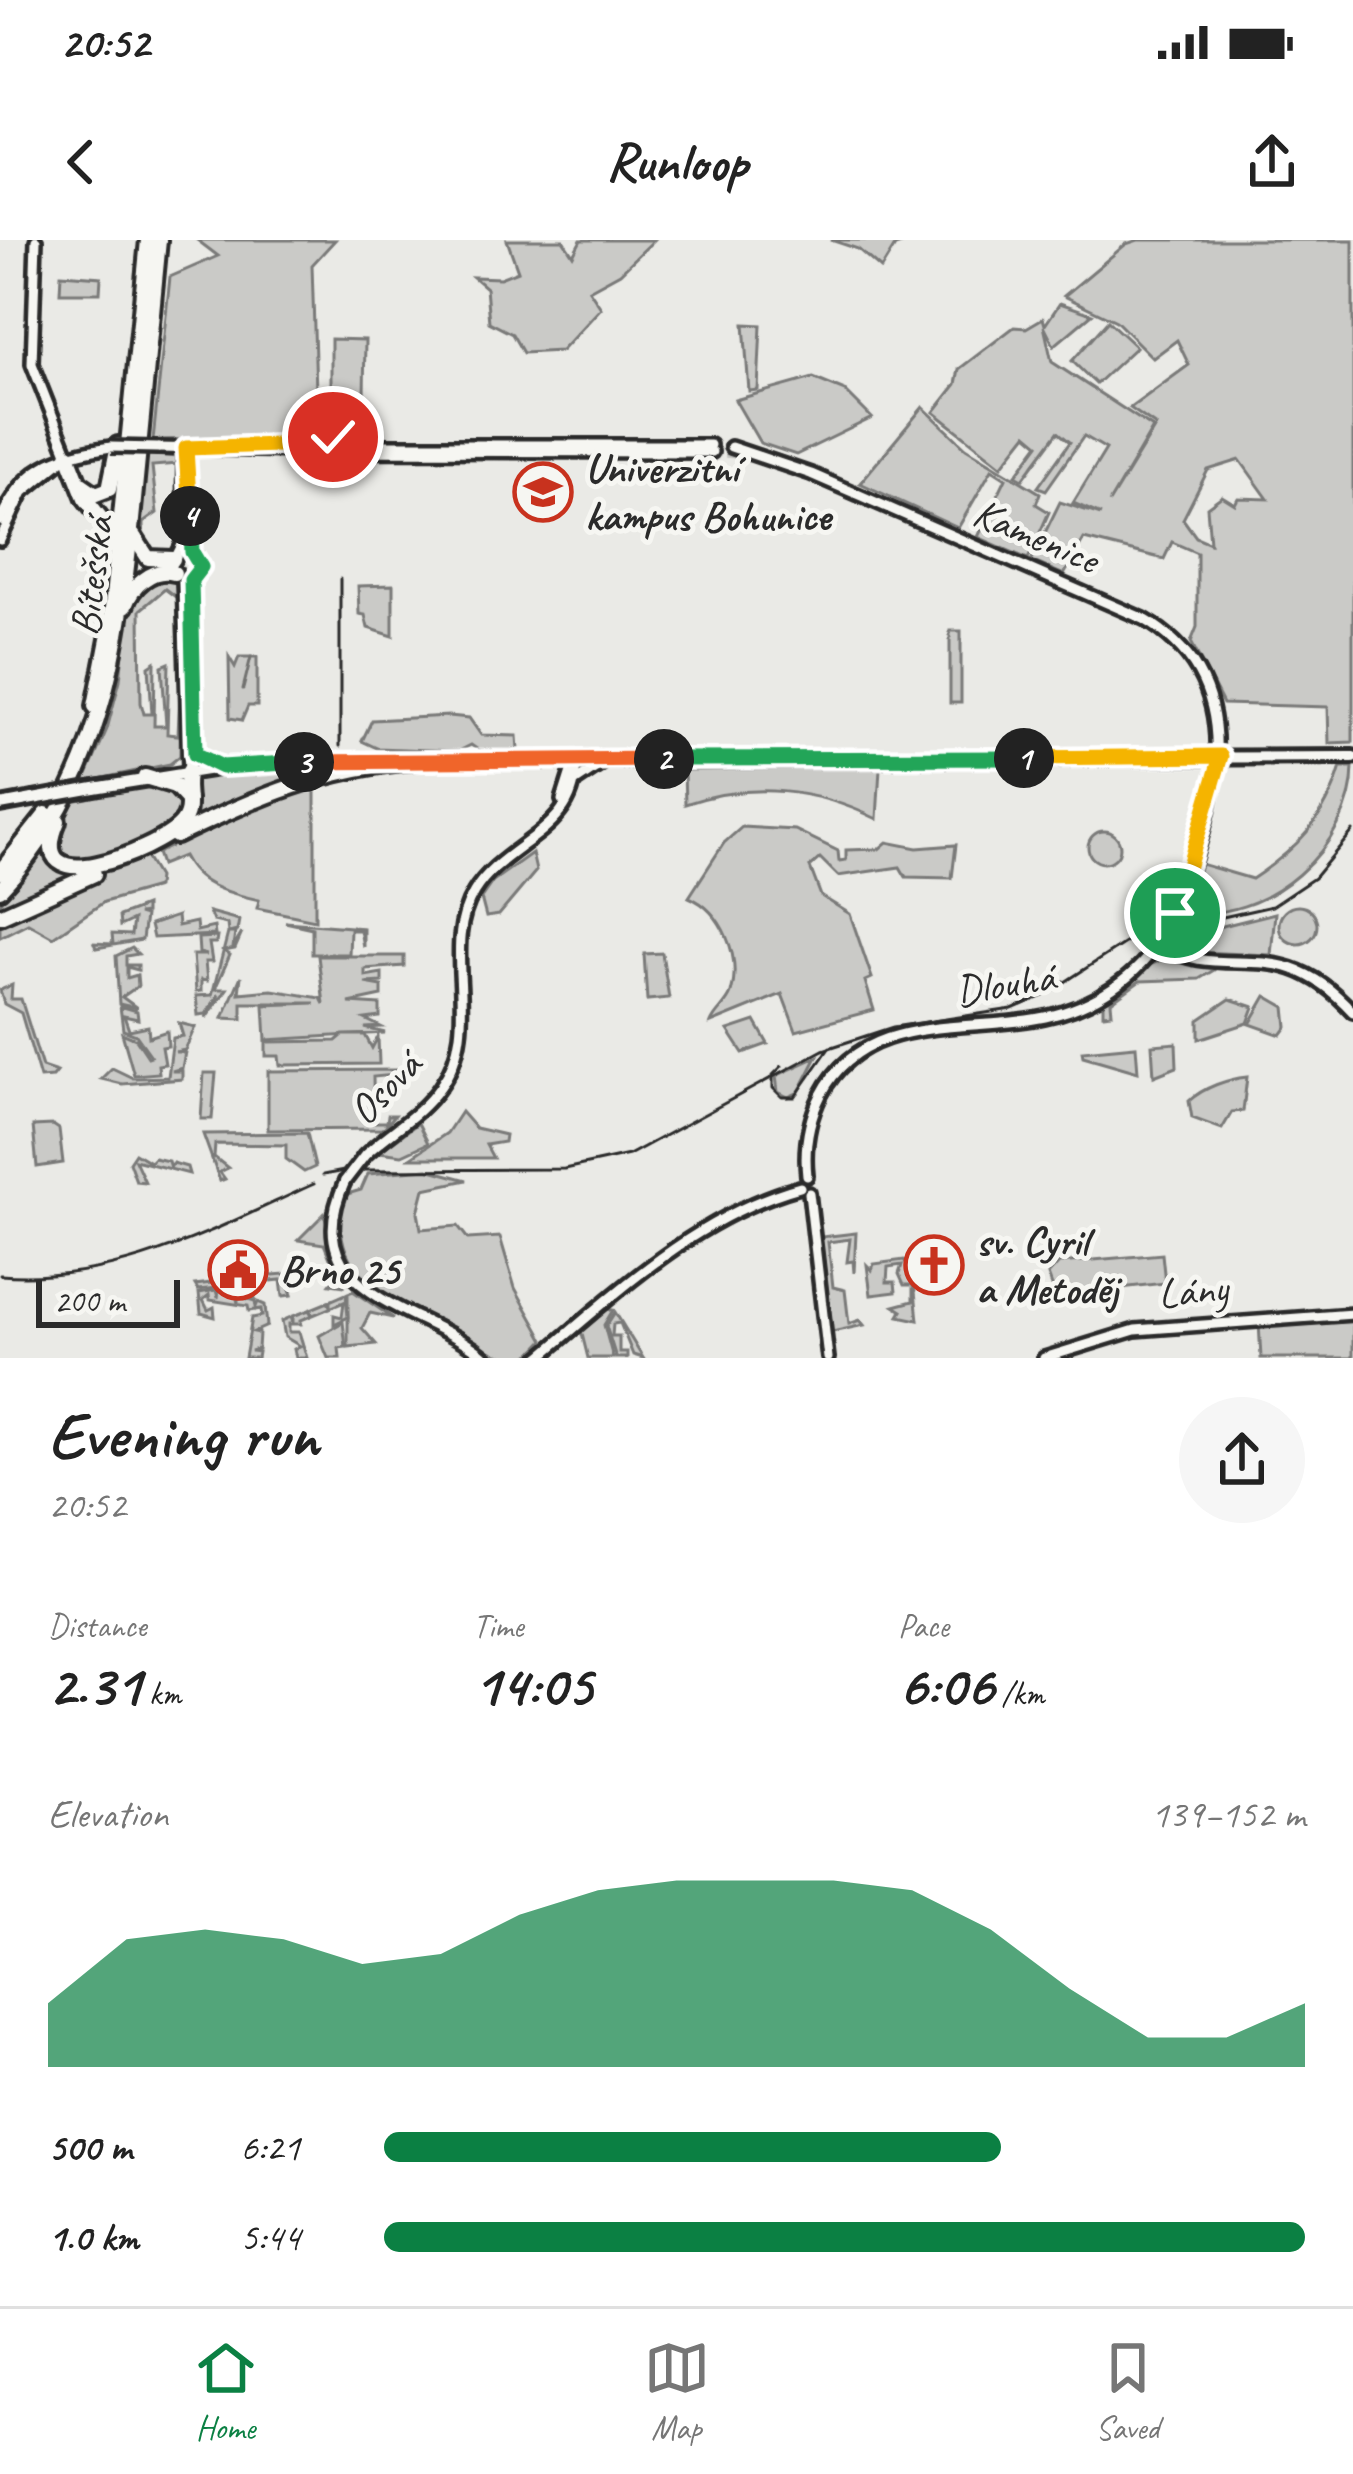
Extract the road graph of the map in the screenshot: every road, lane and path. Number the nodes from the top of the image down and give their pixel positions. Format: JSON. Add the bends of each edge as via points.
{"nodes":[{"id":1,"x":36,"y":240,"type":"edge"},
{"id":2,"x":148,"y":240,"type":"edge"},
{"id":3,"x":159,"y":240,"type":"edge"},
{"id":4,"x":138,"y":334,"type":"junction"},
{"id":5,"x":314,"y":447,"type":"junction"},
{"id":6,"x":186,"y":448,"type":"junction"},
{"id":7,"x":339,"y":448,"type":"junction"},
{"id":8,"x":711,"y":448,"type":"tunnel mouth"},
{"id":9,"x":738,"y":452,"type":"tunnel mouth"},
{"id":10,"x":68,"y":455,"type":"junction"},
{"id":11,"x":80,"y":483,"type":"junction"},
{"id":12,"x":134,"y":506,"type":"junction"},
{"id":13,"x":0,"y":521,"type":"edge"},
{"id":14,"x":0,"y":540,"type":"edge"},
{"id":15,"x":182,"y":566,"type":"junction"},
{"id":16,"x":112,"y":606,"type":"junction"},
{"id":17,"x":120,"y":628,"type":"junction"},
{"id":18,"x":189,"y":749,"type":"junction"},
{"id":19,"x":1221,"y":756,"type":"junction"},
{"id":20,"x":1353,"y":757,"type":"edge"},
{"id":21,"x":545,"y":760,"type":"junction"},
{"id":22,"x":575,"y":760,"type":"junction"},
{"id":23,"x":608,"y":760,"type":"junction"},
{"id":24,"x":416,"y":761,"type":"junction"},
{"id":25,"x":222,"y":767,"type":"junction"},
{"id":26,"x":189,"y":771,"type":"junction"},
{"id":27,"x":151,"y":776,"type":"junction"},
{"id":28,"x":575,"y":781,"type":"junction"},
{"id":29,"x":73,"y":782,"type":"junction"},
{"id":30,"x":565,"y":790,"type":"junction"},
{"id":31,"x":188,"y":800,"type":"junction"},
{"id":32,"x":0,"y":806,"type":"edge"},
{"id":33,"x":557,"y":817,"type":"junction"},
{"id":34,"x":171,"y":839,"type":"junction"},
{"id":35,"x":0,"y":874,"type":"edge"},
{"id":36,"x":0,"y":890,"type":"edge"},
{"id":37,"x":0,"y":916,"type":"edge"},
{"id":38,"x":1160,"y":940,"type":"junction"},
{"id":39,"x":1353,"y":1012,"type":"edge"},
{"id":40,"x":805,"y":1190,"type":"junction"},
{"id":41,"x":1353,"y":1314,"type":"edge"},
{"id":42,"x":486,"y":1358,"type":"edge"},
{"id":43,"x":539,"y":1358,"type":"edge"},
{"id":44,"x":828,"y":1358,"type":"edge"},
{"id":45,"x":1044,"y":1358,"type":"edge"}],
"edges":[{"from":1,"to":10,"type":"street","via":[[32,364]]},
{"from":2,"to":4,"type":"highway","name":"Bítešská"},
{"from":3,"to":12,"type":"highway","name":"Bítešská"},
{"from":4,"to":11,"type":"highway","via":[[112,483],[96,494]]},
{"from":4,"to":16,"type":"highway","name":"Bítešská"},
{"from":5,"to":6,"type":"street"},
{"from":5,"to":7,"type":"street","via":[[325,434]]},
{"from":5,"to":7,"type":"street","via":[[328,462]]},
{"from":6,"to":10,"type":"street","bridge":true},
{"from":6,"to":15,"type":"street"},
{"from":7,"to":8,"type":"street"},
{"from":9,"to":19,"type":"street","name":"Kamenice","via":[[811,474],[1166,632],[1202,678]]},
{"from":10,"to":11,"type":"highway"},
{"from":10,"to":13,"type":"street","via":[[29,475]]},
{"from":10,"to":14,"type":"street","via":[[26,489]]},
{"from":11,"to":16,"type":"highway","via":[[112,536]]},
{"from":12,"to":15,"type":"highway","via":[[138,548]]},
{"from":12,"to":17,"type":"highway","name":"Bítešská"},
{"from":15,"to":17,"type":"highway","via":[[138,585]]},
{"from":15,"to":18,"type":"street"},
{"from":16,"to":35,"type":"highway","name":"Bítešská","via":[[92,715],[46,814]]},
{"from":17,"to":29,"type":"highway","name":"Bítešská","via":[[107,697]]},
{"from":18,"to":25,"type":"street"},
{"from":18,"to":26,"type":"street"},
{"from":18,"to":27,"type":"street"},
{"from":19,"to":20,"type":"main road"},
{"from":19,"to":23,"type":"main road"},
{"from":19,"to":38,"type":"street","name":"Dlouhá","bridge":true},
{"from":21,"to":22,"type":"main road"},
{"from":21,"to":24,"type":"main road"},
{"from":21,"to":30,"type":"street","via":[[562,774]]},
{"from":22,"to":23,"type":"main road"},
{"from":22,"to":28,"type":"street"},
{"from":22,"to":30,"type":"street"},
{"from":23,"to":28,"type":"street"},
{"from":24,"to":25,"type":"main road"},
{"from":24,"to":34,"type":"highway","via":[[306,779]]},
{"from":25,"to":26,"type":"main road"},
{"from":26,"to":27,"type":"main road"},
{"from":26,"to":31,"type":"highway"},
{"from":26,"to":34,"type":"highway","via":[[193,810]]},
{"from":27,"to":31,"type":"highway"},
{"from":27,"to":32,"type":"main road","bridge":true},
{"from":28,"to":33,"type":"street","name":"Osová"},
{"from":29,"to":31,"type":"highway","via":[[53,843],[63,864],[76,870],[171,832]]},
{"from":29,"to":36,"type":"highway","name":"Bítešská"},
{"from":30,"to":33,"type":"street"},
{"from":33,"to":42,"type":"street","name":"Osová","bridge":true,"via":[[474,893],[462,930],[464,1022],[451,1068],[428,1102],[345,1181],[335,1230],[357,1282]]},
{"from":34,"to":37,"type":"highway"},
{"from":38,"to":39,"type":"street","via":[[1206,959],[1287,965]]},
{"from":38,"to":40,"type":"street","name":"Dlouhá","via":[[1133,972],[1089,1002],[1042,1018],[888,1036],[859,1052],[828,1083],[809,1127]]},
{"from":40,"to":43,"type":"street","via":[[748,1206],[700,1232]]},
{"from":40,"to":44,"type":"street"},
{"from":41,"to":45,"type":"street","name":"Lány","via":[[1135,1330]]}]}
